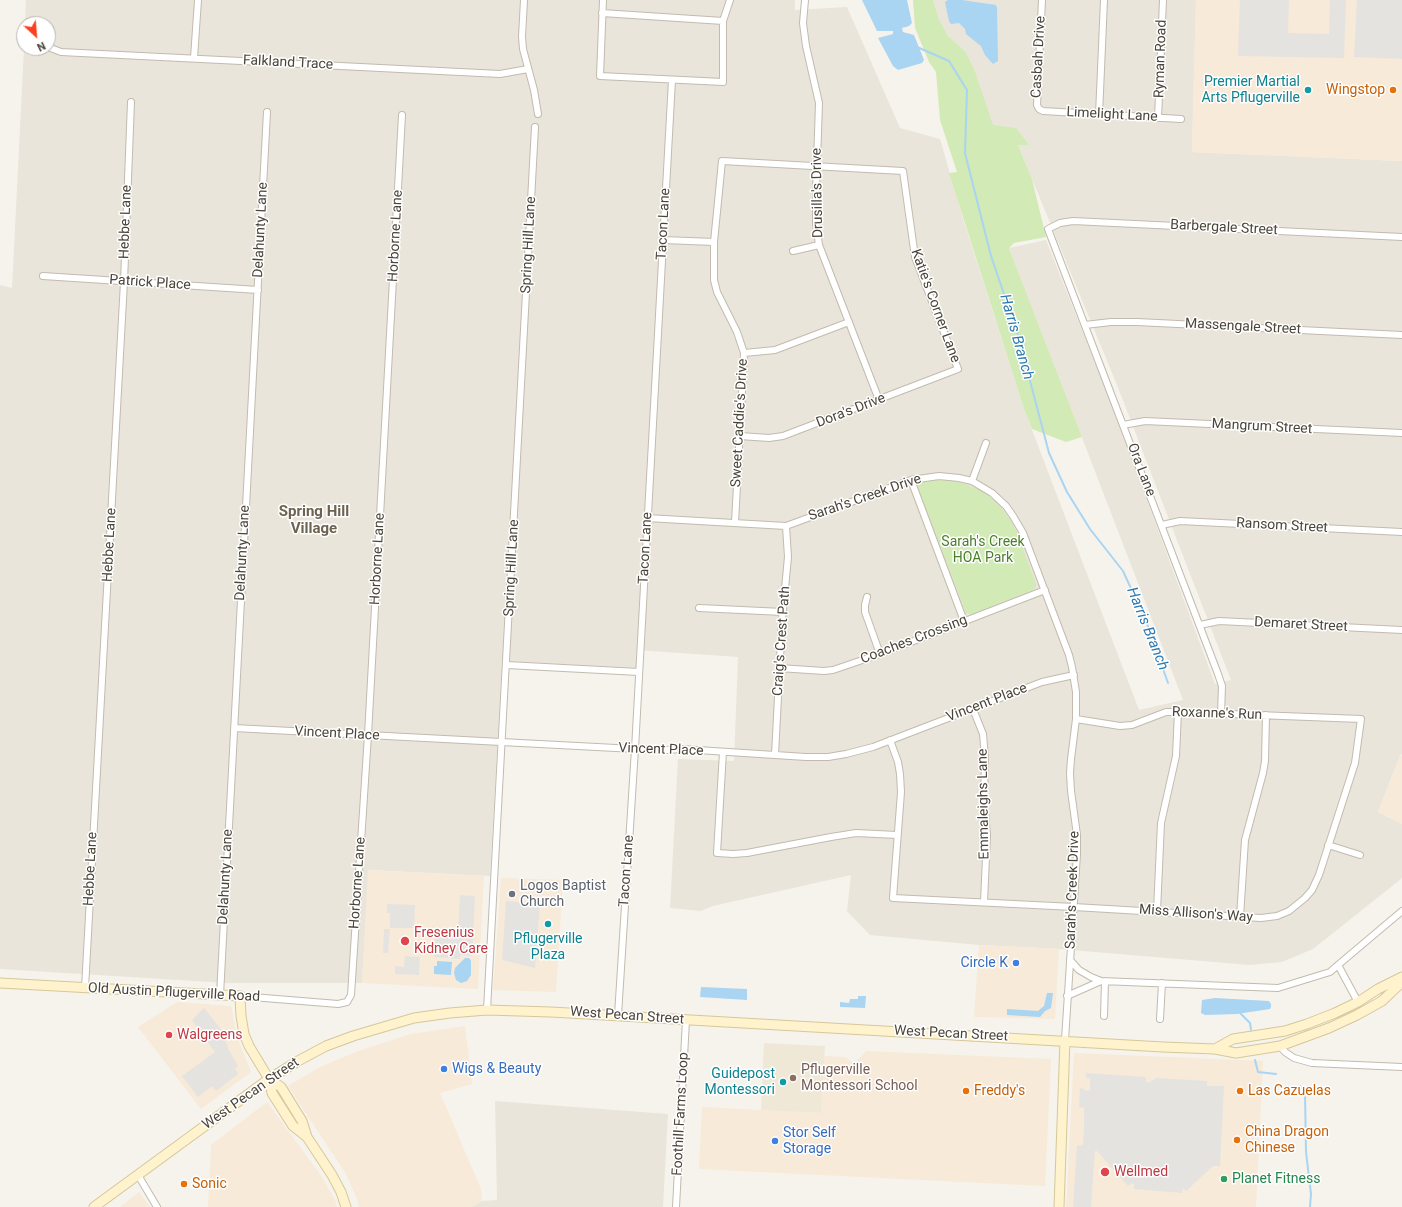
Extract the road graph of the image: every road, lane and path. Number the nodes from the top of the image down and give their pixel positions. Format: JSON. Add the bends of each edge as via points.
{"nodes":[{"id":1,"x":198,"y":0,"type":"edge"},
{"id":2,"x":524,"y":0,"type":"edge"},
{"id":3,"x":603,"y":0,"type":"edge"},
{"id":4,"x":730,"y":0,"type":"edge"},
{"id":5,"x":805,"y":0,"type":"edge"},
{"id":6,"x":1042,"y":0,"type":"edge"},
{"id":7,"x":1104,"y":0,"type":"edge"},
{"id":8,"x":1163,"y":0,"type":"edge"},
{"id":9,"x":602,"y":13,"type":"junction"},
{"id":10,"x":723,"y":21,"type":"junction"},
{"id":11,"x":56,"y":50,"type":"edge"},
{"id":12,"x":194,"y":58,"type":"junction"},
{"id":13,"x":528,"y":70,"type":"junction"},
{"id":14,"x":672,"y":80,"type":"junction"},
{"id":15,"x":131,"y":102,"type":"dead end"},
{"id":16,"x":1043,"y":111,"type":"joint"},
{"id":17,"x":267,"y":112,"type":"dead end"},
{"id":18,"x":538,"y":114,"type":"dead end"},
{"id":19,"x":402,"y":115,"type":"dead end"},
{"id":20,"x":1099,"y":115,"type":"junction"},
{"id":21,"x":1158,"y":118,"type":"junction"},
{"id":22,"x":1181,"y":119,"type":"dead end"},
{"id":23,"x":535,"y":127,"type":"dead end"},
{"id":24,"x":816,"y":165,"type":"junction"},
{"id":25,"x":1048,"y":229,"type":"joint"},
{"id":26,"x":1402,"y":237,"type":"edge"},
{"id":27,"x":663,"y":240,"type":"junction"},
{"id":28,"x":714,"y":242,"type":"junction"},
{"id":29,"x":820,"y":245,"type":"junction"},
{"id":30,"x":793,"y":252,"type":"dead end"},
{"id":31,"x":43,"y":276,"type":"dead end"},
{"id":32,"x":124,"y":282,"type":"junction"},
{"id":33,"x":258,"y":290,"type":"junction"},
{"id":34,"x":849,"y":322,"type":"junction"},
{"id":35,"x":1085,"y":325,"type":"junction"},
{"id":36,"x":1402,"y":335,"type":"edge"},
{"id":37,"x":744,"y":353,"type":"junction"},
{"id":38,"x":958,"y":369,"type":"joint"},
{"id":39,"x":879,"y":400,"type":"junction"},
{"id":40,"x":1123,"y":425,"type":"junction"},
{"id":41,"x":1402,"y":434,"type":"edge"},
{"id":42,"x":740,"y":436,"type":"junction"},
{"id":43,"x":986,"y":443,"type":"dead end"},
{"id":44,"x":911,"y":480,"type":"junction"},
{"id":45,"x":972,"y":481,"type":"junction"},
{"id":46,"x":647,"y":518,"type":"junction"},
{"id":47,"x":735,"y":523,"type":"junction"},
{"id":48,"x":1162,"y":525,"type":"junction"},
{"id":49,"x":786,"y":526,"type":"junction"},
{"id":50,"x":1402,"y":532,"type":"edge"},
{"id":51,"x":1045,"y":590,"type":"junction"},
{"id":52,"x":867,"y":597,"type":"dead end"},
{"id":53,"x":699,"y":608,"type":"dead end"},
{"id":54,"x":783,"y":612,"type":"junction"},
{"id":55,"x":964,"y":621,"type":"junction"},
{"id":56,"x":1200,"y":625,"type":"junction"},
{"id":57,"x":1402,"y":630,"type":"edge"},
{"id":58,"x":880,"y":654,"type":"junction"},
{"id":59,"x":506,"y":665,"type":"junction"},
{"id":60,"x":779,"y":668,"type":"junction"},
{"id":61,"x":639,"y":672,"type":"junction"},
{"id":62,"x":1074,"y":675,"type":"junction"},
{"id":63,"x":973,"y":708,"type":"junction"},
{"id":64,"x":1178,"y":712,"type":"junction"},
{"id":65,"x":1221,"y":714,"type":"junction"},
{"id":66,"x":1266,"y":716,"type":"junction"},
{"id":67,"x":1076,"y":719,"type":"junction"},
{"id":68,"x":1361,"y":719,"type":"joint"},
{"id":69,"x":234,"y":728,"type":"junction"},
{"id":70,"x":368,"y":735,"type":"junction"},
{"id":71,"x":890,"y":740,"type":"junction"},
{"id":72,"x":501,"y":743,"type":"junction"},
{"id":73,"x":635,"y":749,"type":"junction"},
{"id":74,"x":723,"y":752,"type":"junction"},
{"id":75,"x":775,"y":755,"type":"junction"},
{"id":76,"x":897,"y":835,"type":"junction"},
{"id":77,"x":1328,"y":845,"type":"junction"},
{"id":78,"x":1360,"y":856,"type":"dead end"},
{"id":79,"x":984,"y":902,"type":"junction"},
{"id":80,"x":1074,"y":906,"type":"junction"},
{"id":81,"x":1157,"y":911,"type":"junction"},
{"id":82,"x":1402,"y":911,"type":"edge"},
{"id":83,"x":1240,"y":917,"type":"junction"},
{"id":84,"x":1070,"y":960,"type":"junction"},
{"id":85,"x":1338,"y":965,"type":"junction"},
{"id":86,"x":1402,"y":977,"type":"edge"},
{"id":87,"x":1103,"y":981,"type":"junction"},
{"id":88,"x":1402,"y":982,"type":"edge"},
{"id":89,"x":0,"y":983,"type":"edge"},
{"id":90,"x":1162,"y":983,"type":"junction"},
{"id":91,"x":85,"y":988,"type":"junction"},
{"id":92,"x":220,"y":994,"type":"junction"},
{"id":93,"x":240,"y":996,"type":"junction"},
{"id":94,"x":1067,"y":996,"type":"junction"},
{"id":95,"x":347,"y":1002,"type":"joint"},
{"id":96,"x":1358,"y":1002,"type":"junction"},
{"id":97,"x":487,"y":1010,"type":"junction"},
{"id":98,"x":618,"y":1016,"type":"junction"},
{"id":99,"x":1104,"y":1016,"type":"dead end"},
{"id":100,"x":1160,"y":1019,"type":"dead end"},
{"id":101,"x":686,"y":1020,"type":"junction"},
{"id":102,"x":1065,"y":1040,"type":"junction"},
{"id":103,"x":1280,"y":1046,"type":"junction"},
{"id":104,"x":1215,"y":1049,"type":"junction"},
{"id":105,"x":1402,"y":1067,"type":"edge"},
{"id":106,"x":269,"y":1079,"type":"junction"},
{"id":107,"x":138,"y":1174,"type":"junction"},
{"id":108,"x":94,"y":1207,"type":"edge"},
{"id":109,"x":157,"y":1207,"type":"edge"},
{"id":110,"x":346,"y":1207,"type":"edge"},
{"id":111,"x":676,"y":1207,"type":"edge"},
{"id":112,"x":1059,"y":1207,"type":"edge"}],
"edges":[{"from":1,"to":12,"type":"street"},
{"from":2,"to":13,"type":"street","via":[[522,37]]},
{"from":3,"to":9,"type":"street"},
{"from":4,"to":10,"type":"street"},
{"from":5,"to":24,"type":"street","name":"Drusilla's Drive","via":[[803,23],[806,46],[819,103]]},
{"from":6,"to":16,"type":"street","name":"Casbah Drive","via":[[1037,105]]},
{"from":7,"to":20,"type":"street"},
{"from":8,"to":21,"type":"street","name":"Ryman Road"},
{"from":9,"to":10,"type":"street"},
{"from":9,"to":14,"type":"street","via":[[600,76]]},
{"from":10,"to":14,"type":"street","via":[[723,82]]},
{"from":11,"to":12,"type":"street","name":"Falkland Trace"},
{"from":12,"to":13,"type":"street","name":"Falkland Trace","via":[[500,74]]},
{"from":13,"to":18,"type":"street"},
{"from":14,"to":27,"type":"street","name":"Tacon Lane"},
{"from":15,"to":32,"type":"street","name":"Hebbe Lane"},
{"from":16,"to":20,"type":"street","name":"Limelight Lane"},
{"from":17,"to":33,"type":"street","name":"Delahunty Lane"},
{"from":19,"to":70,"type":"street","name":"Horborne Lane"},
{"from":20,"to":21,"type":"street","name":"Limelight Lane"},
{"from":21,"to":22,"type":"street","name":"Limelight Lane"},
{"from":23,"to":59,"type":"street","name":"Spring Hill Lane"},
{"from":24,"to":28,"type":"street","name":"Sweet Caddie's Drive","via":[[722,161]]},
{"from":24,"to":29,"type":"street","name":"Drusilla's Drive","via":[[816,224]]},
{"from":24,"to":38,"type":"street","name":"Katie's Corner Lane","via":[[903,171],[915,256]]},
{"from":25,"to":26,"type":"street","name":"Barbergale Street","via":[[1060,223],[1073,221]]},
{"from":25,"to":35,"type":"street","name":"Ora Lane"},
{"from":27,"to":28,"type":"street"},
{"from":27,"to":46,"type":"street","name":"Tacon Lane"},
{"from":28,"to":37,"type":"street","name":"Sweet Caddie's Drive","via":[[714,280],[717,292],[737,332]]},
{"from":29,"to":30,"type":"street"},
{"from":29,"to":34,"type":"street","name":"Drusilla's Drive"},
{"from":31,"to":32,"type":"street","name":"Patrick Place"},
{"from":32,"to":33,"type":"street","name":"Patrick Place"},
{"from":32,"to":91,"type":"street","name":"Hebbe Lane"},
{"from":33,"to":69,"type":"street","name":"Delahunty Lane"},
{"from":34,"to":37,"type":"street","via":[[775,350]]},
{"from":34,"to":39,"type":"street","name":"Drusilla's Drive"},
{"from":35,"to":36,"type":"street","name":"Massengale Street","via":[[1137,322]]},
{"from":35,"to":40,"type":"street","name":"Ora Lane"},
{"from":37,"to":42,"type":"street","name":"Sweet Caddie's Drive"},
{"from":38,"to":39,"type":"street","name":"Dora's Drive"},
{"from":39,"to":42,"type":"street","name":"Dora's Drive","via":[[783,436]]},
{"from":40,"to":41,"type":"street","name":"Mangrum Street","via":[[1145,421]]},
{"from":40,"to":48,"type":"street","name":"Ora Lane"},
{"from":42,"to":47,"type":"street","name":"Sweet Caddie's Drive"},
{"from":43,"to":45,"type":"street"},
{"from":44,"to":45,"type":"street","name":"Sarah's Creek Drive","via":[[939,476]]},
{"from":44,"to":49,"type":"street","name":"Sarah's Creek Drive"},
{"from":44,"to":55,"type":"street"},
{"from":45,"to":51,"type":"street","name":"Sarah's Creek Drive","via":[[992,493],[1013,516],[1023,533]]},
{"from":46,"to":47,"type":"street","name":"Sarah's Creek Drive"},
{"from":46,"to":61,"type":"street","name":"Tacon Lane"},
{"from":47,"to":49,"type":"street","name":"Sarah's Creek Drive"},
{"from":48,"to":50,"type":"street","name":"Ransom Street","via":[[1180,521]]},
{"from":48,"to":56,"type":"street","name":"Ora Lane"},
{"from":49,"to":54,"type":"street","name":"Craig's Crest Path","via":[[788,557]]},
{"from":51,"to":55,"type":"street","name":"Coaches Crossing"},
{"from":51,"to":62,"type":"street","name":"Sarah's Creek Drive"},
{"from":52,"to":58,"type":"street","via":[[865,612]]},
{"from":53,"to":54,"type":"street"},
{"from":54,"to":60,"type":"street","name":"Craig's Crest Path"},
{"from":55,"to":58,"type":"street","name":"Coaches Crossing"},
{"from":56,"to":57,"type":"street","name":"Demaret Street","via":[[1219,621]]},
{"from":56,"to":65,"type":"street","name":"Ora Lane","via":[[1222,686]]},
{"from":58,"to":60,"type":"street","name":"Coaches Crossing","via":[[829,671]]},
{"from":59,"to":61,"type":"street"},
{"from":59,"to":72,"type":"street","name":"Spring Hill Lane"},
{"from":60,"to":75,"type":"street","name":"Craig's Crest Path"},
{"from":61,"to":73,"type":"street","name":"Tacon Lane"},
{"from":62,"to":63,"type":"street","name":"Vincent Place","via":[[1042,682]]},
{"from":62,"to":67,"type":"street","name":"Sarah's Creek Drive"},
{"from":63,"to":71,"type":"street","name":"Vincent Place"},
{"from":63,"to":79,"type":"street","name":"Emmaleighs Lane","via":[[983,734],[985,757],[984,799],[987,835]]},
{"from":64,"to":65,"type":"street","name":"Roxanne's Run"},
{"from":64,"to":67,"type":"street","name":"Roxanne's Run","via":[[1166,712],[1132,725],[1120,726]]},
{"from":64,"to":81,"type":"street","via":[[1176,756],[1161,823]]},
{"from":65,"to":66,"type":"street","name":"Roxanne's Run"},
{"from":66,"to":68,"type":"street","name":"Roxanne's Run"},
{"from":66,"to":83,"type":"street","via":[[1263,773],[1245,840]]},
{"from":67,"to":80,"type":"street","name":"Sarah's Creek Drive","via":[[1070,759],[1077,835]]},
{"from":68,"to":77,"type":"street","name":"Miss Allison's Way","via":[[1355,763]]},
{"from":69,"to":70,"type":"street","name":"Vincent Place"},
{"from":69,"to":92,"type":"street","name":"Delahunty Lane"},
{"from":70,"to":72,"type":"street","name":"Vincent Place"},
{"from":70,"to":95,"type":"street","name":"Horborne Lane","via":[[351,995]]},
{"from":71,"to":75,"type":"street","name":"Vincent Place","via":[[840,755]]},
{"from":71,"to":76,"type":"street","via":[[900,774]]},
{"from":72,"to":73,"type":"street","name":"Vincent Place"},
{"from":72,"to":97,"type":"street","name":"Spring Hill Lane"},
{"from":73,"to":74,"type":"street","name":"Vincent Place"},
{"from":73,"to":98,"type":"street","name":"Tacon Lane"},
{"from":74,"to":75,"type":"street","name":"Vincent Place"},
{"from":74,"to":76,"type":"street","via":[[717,853],[747,853],[856,833]]},
{"from":76,"to":79,"type":"street","name":"Miss Allison's Way","via":[[893,898]]},
{"from":77,"to":78,"type":"street"},
{"from":77,"to":83,"type":"street","name":"Miss Allison's Way","via":[[1316,883],[1300,903],[1277,916]]},
{"from":79,"to":80,"type":"street","name":"Miss Allison's Way"},
{"from":80,"to":81,"type":"street","name":"Miss Allison's Way"},
{"from":80,"to":84,"type":"street","name":"Sarah's Creek Drive"},
{"from":81,"to":83,"type":"street","name":"Miss Allison's Way"},
{"from":82,"to":85,"type":"street"},
{"from":84,"to":87,"type":"street","via":[[1079,970]]},
{"from":84,"to":94,"type":"street","name":"Sarah's Creek Drive"},
{"from":85,"to":90,"type":"street","via":[[1330,972],[1278,988]]},
{"from":85,"to":96,"type":"street"},
{"from":86,"to":96,"type":"main road","name":"West Pecan Street"},
{"from":87,"to":90,"type":"street"},
{"from":87,"to":94,"type":"street"},
{"from":87,"to":99,"type":"street"},
{"from":88,"to":103,"type":"main road","name":"West Pecan Street","via":[[1382,1001],[1357,1015]]},
{"from":89,"to":91,"type":"main road","name":"Old Austin Pflugerville Road"},
{"from":90,"to":100,"type":"street"},
{"from":91,"to":92,"type":"main road","name":"Old Austin Pflugerville Road"},
{"from":92,"to":93,"type":"main road","name":"Old Austin Pflugerville Road"},
{"from":93,"to":95,"type":"street","name":"Old Austin Pflugerville Road","via":[[338,1004]]},
{"from":93,"to":106,"type":"main road","via":[[240,1016],[244,1034]]},
{"from":94,"to":102,"type":"street","name":"Sarah's Creek Drive"},
{"from":96,"to":104,"type":"main road","name":"West Pecan Street","via":[[1307,1024],[1285,1031],[1233,1040]]},
{"from":97,"to":98,"type":"main road","name":"West Pecan Street"},
{"from":97,"to":106,"type":"main road","name":"West Pecan Street","via":[[414,1018],[353,1036],[320,1049]]},
{"from":98,"to":101,"type":"main road","name":"West Pecan Street"},
{"from":101,"to":102,"type":"main road","name":"West Pecan Street"},
{"from":101,"to":111,"type":"street","name":"Foothill Farms Loop"},
{"from":102,"to":104,"type":"main road","name":"West Pecan Street"},
{"from":102,"to":112,"type":"main road"},
{"from":103,"to":104,"type":"main road","name":"West Pecan Street","via":[[1236,1052]]},
{"from":103,"to":105,"type":"street","via":[[1294,1058],[1312,1063]]},
{"from":106,"to":107,"type":"main road","name":"West Pecan Street"},
{"from":106,"to":110,"type":"main road","via":[[272,1093],[293,1126],[307,1137],[332,1175]]},
{"from":107,"to":108,"type":"main road","name":"West Pecan Street"},
{"from":107,"to":109,"type":"street"}]}
